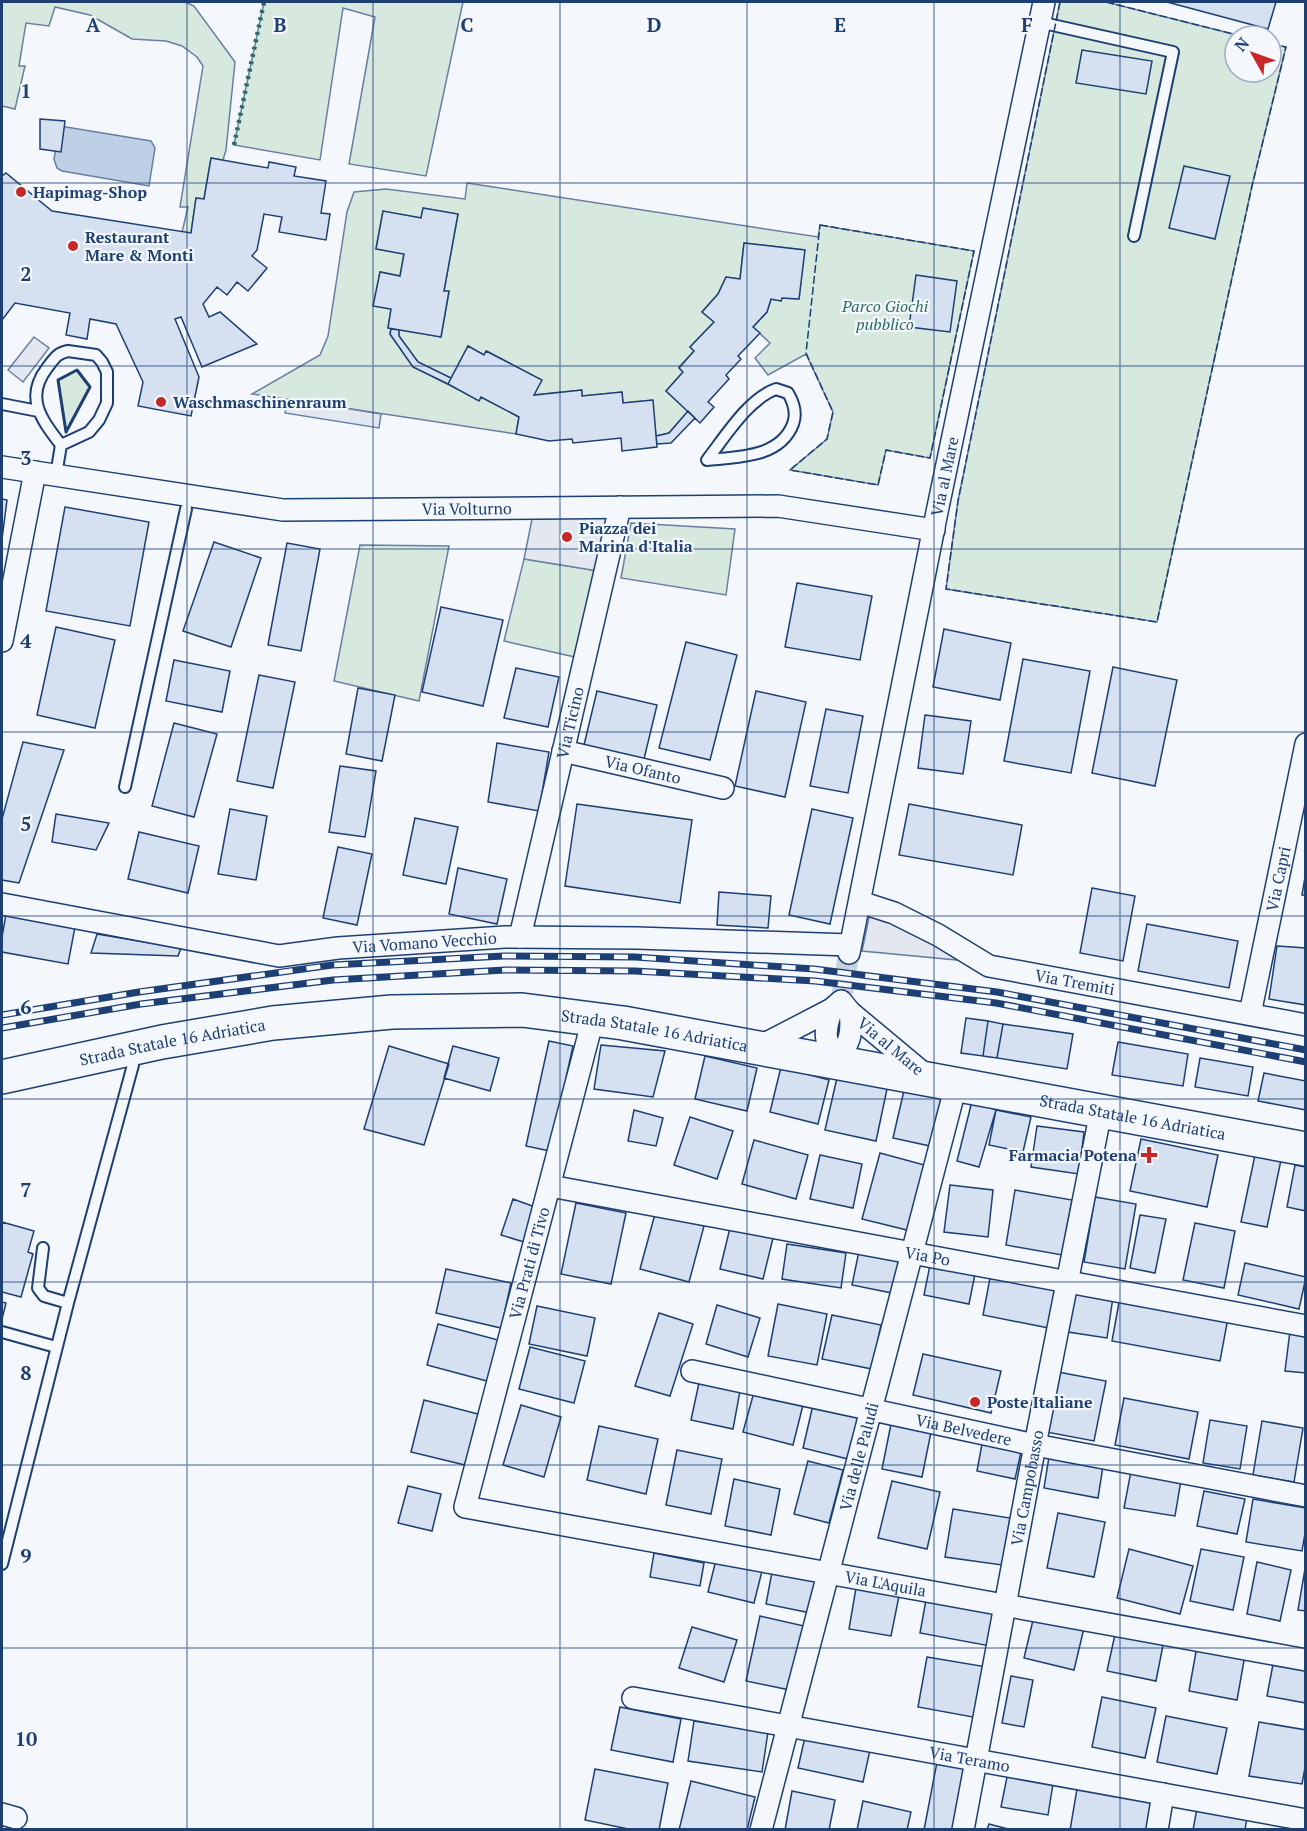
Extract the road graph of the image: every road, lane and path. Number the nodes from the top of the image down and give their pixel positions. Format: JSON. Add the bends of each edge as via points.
{"nodes":[{"id":1,"x":1044,"y":2,"type":"edge"},
{"id":2,"x":1039,"y":22,"type":"junction"},
{"id":3,"x":1134,"y":236,"type":"dead end"},
{"id":4,"x":2,"y":404,"type":"edge"},
{"id":5,"x":38,"y":411,"type":"junction"},
{"id":6,"x":61,"y":445,"type":"junction"},
{"id":7,"x":707,"y":460,"type":"joint"},
{"id":8,"x":2,"y":467,"type":"edge"},
{"id":9,"x":46,"y":473,"type":"junction"},
{"id":10,"x":620,"y":507,"type":"junction"},
{"id":11,"x":186,"y":508,"type":"dead end"},
{"id":12,"x":934,"y":530,"type":"junction"},
{"id":13,"x":2,"y":641,"type":"edge"},
{"id":14,"x":1305,"y":744,"type":"edge"},
{"id":15,"x":563,"y":751,"type":"junction"},
{"id":16,"x":125,"y":787,"type":"dead end"},
{"id":17,"x":723,"y":788,"type":"dead end"},
{"id":18,"x":860,"y":902,"type":"junction"},
{"id":19,"x":2,"y":904,"type":"edge"},
{"id":20,"x":520,"y":937,"type":"junction"},
{"id":21,"x":850,"y":949,"type":"joint"},
{"id":22,"x":841,"y":1011,"type":"junction"},
{"id":23,"x":1250,"y":1014,"type":"junction"},
{"id":24,"x":592,"y":1019,"type":"junction"},
{"id":25,"x":1305,"y":1025,"type":"edge"},
{"id":26,"x":132,"y":1048,"type":"junction"},
{"id":27,"x":757,"y":1048,"type":"junction"},
{"id":28,"x":835,"y":1062,"type":"junction"},
{"id":29,"x":2,"y":1077,"type":"edge"},
{"id":30,"x":944,"y":1083,"type":"junction"},
{"id":31,"x":1101,"y":1111,"type":"junction"},
{"id":32,"x":1305,"y":1149,"type":"edge"},
{"id":33,"x":550,"y":1186,"type":"junction"},
{"id":34,"x":43,"y":1248,"type":"dead end"},
{"id":35,"x":912,"y":1253,"type":"junction"},
{"id":36,"x":1068,"y":1282,"type":"junction"},
{"id":37,"x":68,"y":1303,"type":"junction"},
{"id":38,"x":1305,"y":1326,"type":"edge"},
{"id":39,"x":2,"y":1332,"type":"edge"},
{"id":40,"x":56,"y":1347,"type":"junction"},
{"id":41,"x":692,"y":1371,"type":"dead end"},
{"id":42,"x":870,"y":1410,"type":"junction"},
{"id":43,"x":1035,"y":1445,"type":"junction"},
{"id":44,"x":1305,"y":1496,"type":"edge"},
{"id":45,"x":465,"y":1507,"type":"joint"},
{"id":46,"x":2,"y":1564,"type":"edge"},
{"id":47,"x":828,"y":1573,"type":"junction"},
{"id":48,"x":1006,"y":1605,"type":"junction"},
{"id":49,"x":1305,"y":1660,"type":"edge"},
{"id":50,"x":633,"y":1698,"type":"dead end"},
{"id":51,"x":788,"y":1726,"type":"junction"},
{"id":52,"x":976,"y":1760,"type":"junction"},
{"id":53,"x":1163,"y":1794,"type":"junction"},
{"id":54,"x":1305,"y":1820,"type":"edge"},
{"id":55,"x":761,"y":1830,"type":"edge"},
{"id":56,"x":963,"y":1830,"type":"edge"},
{"id":57,"x":1157,"y":1830,"type":"edge"}],
"edges":[{"from":1,"to":2,"type":"street","name":"Via al Mare"},
{"from":2,"to":3,"type":"lane","via":[[1173,52]]},
{"from":2,"to":12,"type":"street","name":"Via al Mare"},
{"from":4,"to":5,"type":"lane"},
{"from":5,"to":6,"type":"lane"},
{"from":5,"to":6,"type":"lane","via":[[37,389],[44,372],[60,352],[96,356],[102,362],[107,372],[107,403],[89,432]]},
{"from":6,"to":9,"type":"lane"},
{"from":7,"to":7,"type":"lane","via":[[743,457],[773,448],[790,432],[796,416],[788,393],[776,389],[758,399]]},
{"from":8,"to":9,"type":"street","name":"Via Volturno"},
{"from":9,"to":10,"type":"street","name":"Via Volturno","via":[[283,510]]},
{"from":9,"to":13,"type":"street"},
{"from":10,"to":12,"type":"street","name":"Via Volturno","via":[[778,506]]},
{"from":10,"to":15,"type":"street","name":"Via Ticino"},
{"from":11,"to":16,"type":"lane"},
{"from":12,"to":18,"type":"street","name":"Via al Mare"},
{"from":14,"to":23,"type":"street","name":"Via Capri"},
{"from":15,"to":17,"type":"street","name":"Via Ofanto"},
{"from":15,"to":20,"type":"street","name":"Via Ticino"},
{"from":18,"to":21,"type":"street","name":"Via al Mare"},
{"from":18,"to":23,"type":"street","name":"Via Tremiti","via":[[894,913],[989,966]]},
{"from":19,"to":20,"type":"street","name":"Via Vomano Vecchio","via":[[279,956],[338,948]]},
{"from":20,"to":21,"type":"street","name":"Via Vomano Vecchio","via":[[637,938]]},
{"from":22,"to":27,"type":"street"},
{"from":22,"to":28,"type":"street","name":"Via al Mare","via":[[852,1029],[848,1046]]},
{"from":22,"to":30,"type":"street","name":"Via al Mare"},
{"from":23,"to":25,"type":"street","name":"Via Tremiti"},
{"from":24,"to":26,"type":"main road","name":"Strada Statale 16 Adriatica","via":[[522,1010],[392,1012],[273,1023]]},
{"from":24,"to":27,"type":"main road","name":"Strada Statale 16 Adriatica"},
{"from":24,"to":33,"type":"street","name":"Via Prati di Tivo"},
{"from":26,"to":29,"type":"main road","name":"Strada Statale 16 Adriatica"},
{"from":26,"to":37,"type":"lane","via":[[134,1065]]},
{"from":27,"to":28,"type":"main road","name":"Strada Statale 16 Adriatica"},
{"from":28,"to":30,"type":"main road","name":"Strada Statale 16 Adriatica"},
{"from":30,"to":31,"type":"main road","name":"Strada Statale 16 Adriatica"},
{"from":30,"to":35,"type":"street","name":"Via delle Paludi"},
{"from":31,"to":32,"type":"main road","name":"Strada Statale 16 Adriatica"},
{"from":31,"to":36,"type":"street","name":"Via Campobasso"},
{"from":33,"to":35,"type":"street","name":"Via Po"},
{"from":33,"to":45,"type":"street","name":"Via Prati di Tivo"},
{"from":34,"to":37,"type":"lane","via":[[38,1288],[44,1296]]},
{"from":35,"to":36,"type":"street","name":"Via Po"},
{"from":35,"to":42,"type":"street","name":"Via delle Paludi"},
{"from":36,"to":38,"type":"street","name":"Via Po"},
{"from":36,"to":43,"type":"street","name":"Via Campobasso"},
{"from":37,"to":40,"type":"lane"},
{"from":39,"to":40,"type":"lane"},
{"from":40,"to":46,"type":"lane"},
{"from":41,"to":42,"type":"street","name":"Via Belvedere"},
{"from":42,"to":43,"type":"street","name":"Via Belvedere"},
{"from":42,"to":47,"type":"street","name":"Via delle Paludi"},
{"from":43,"to":44,"type":"street","name":"Via Belvedere"},
{"from":43,"to":48,"type":"street","name":"Via Campobasso"},
{"from":45,"to":47,"type":"street","name":"Via L'Aquila"},
{"from":47,"to":48,"type":"street","name":"Via L'Aquila"},
{"from":47,"to":51,"type":"street","name":"Via delle Paludi"},
{"from":48,"to":49,"type":"street","name":"Via L'Aquila"},
{"from":48,"to":52,"type":"street","name":"Via Campobasso"},
{"from":50,"to":51,"type":"street","name":"Via Teramo"},
{"from":51,"to":52,"type":"street","name":"Via Teramo"},
{"from":51,"to":55,"type":"street","name":"Via delle Paludi"},
{"from":52,"to":53,"type":"street","name":"Via Teramo"},
{"from":52,"to":56,"type":"street","name":"Via Campobasso"},
{"from":53,"to":54,"type":"street","name":"Via Teramo"},
{"from":53,"to":57,"type":"street"}]}
